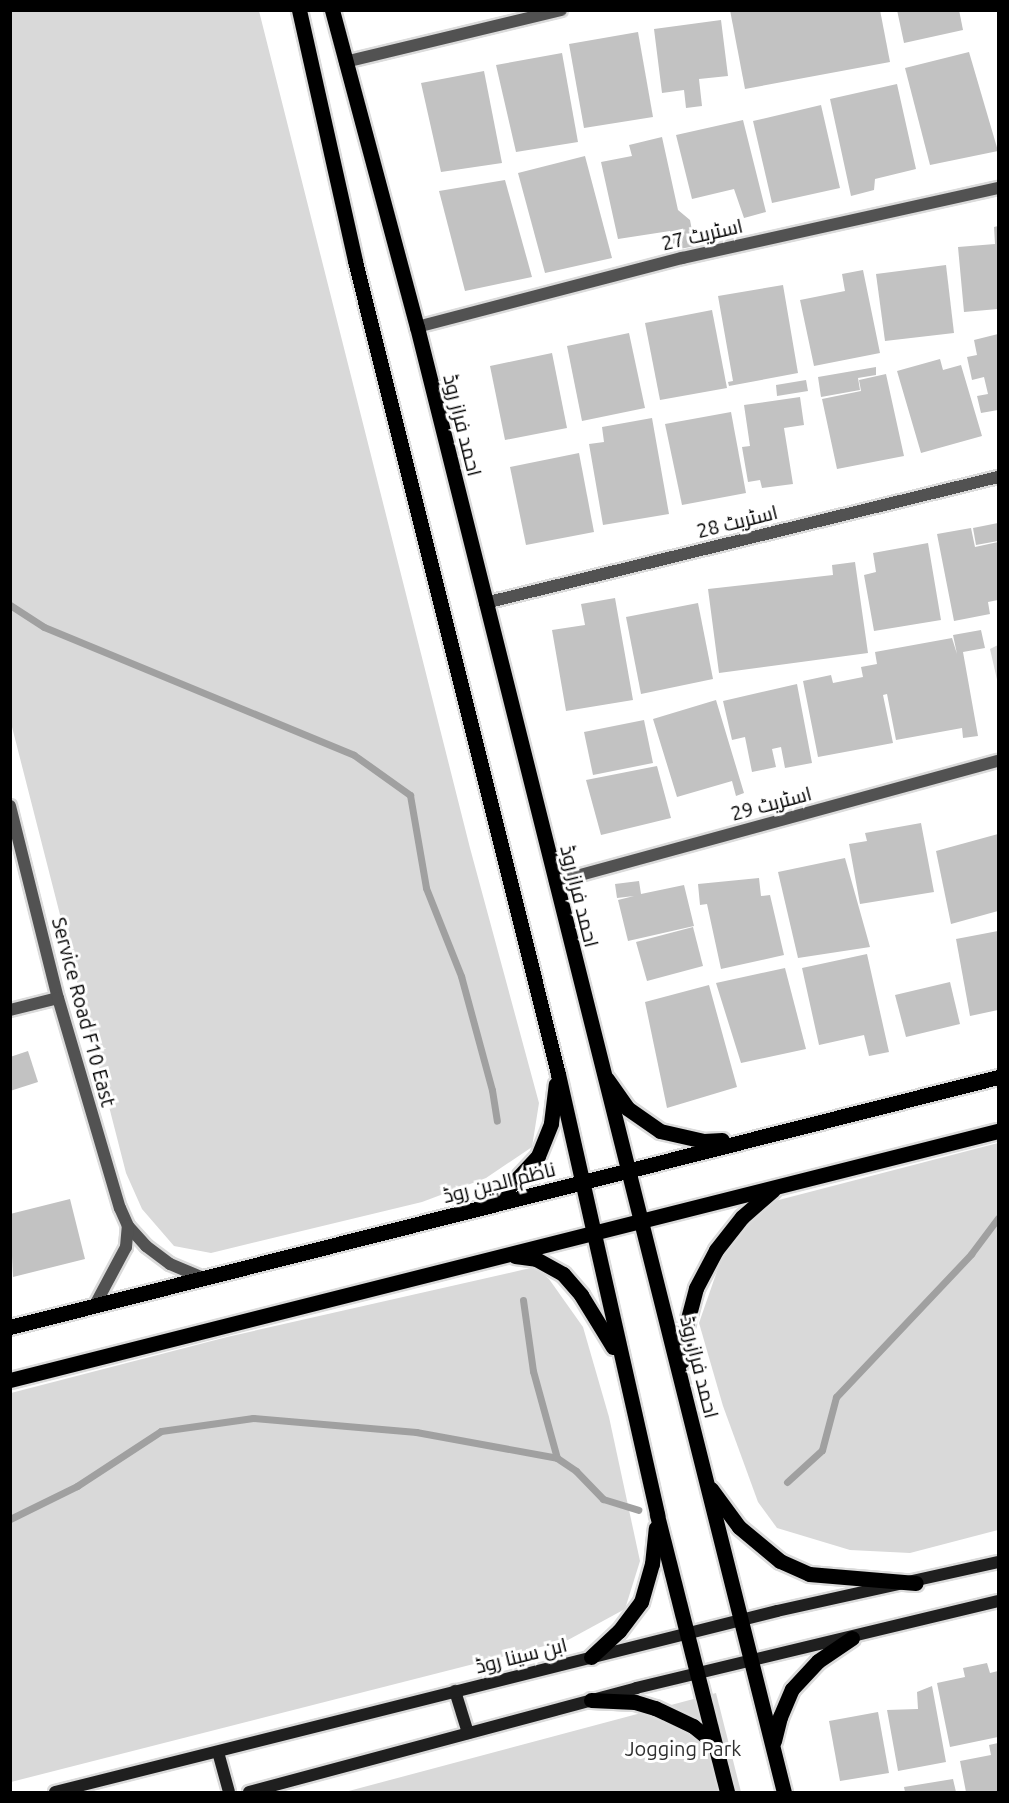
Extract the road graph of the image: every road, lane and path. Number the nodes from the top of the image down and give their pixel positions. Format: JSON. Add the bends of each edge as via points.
{"nodes":[{"id":1,"x":299,"y":10,"type":"edge"},
{"id":2,"x":332,"y":10,"type":"edge"},
{"id":3,"x":561,"y":10,"type":"edge"},
{"id":4,"x":345,"y":62,"type":"junction"},
{"id":5,"x":999,"y":188,"type":"edge"},
{"id":6,"x":417,"y":327,"type":"junction"},
{"id":7,"x":999,"y":477,"type":"edge"},
{"id":8,"x":485,"y":603,"type":"junction"},
{"id":9,"x":999,"y":761,"type":"edge"},
{"id":10,"x":10,"y":806,"type":"edge"},
{"id":11,"x":555,"y":882,"type":"junction"},
{"id":12,"x":58,"y":998,"type":"junction"},
{"id":13,"x":10,"y":1010,"type":"edge"},
{"id":14,"x":602,"y":1072,"type":"junction"},
{"id":15,"x":558,"y":1074,"type":"junction"},
{"id":16,"x":999,"y":1077,"type":"edge"},
{"id":17,"x":999,"y":1131,"type":"edge"},
{"id":18,"x":759,"y":1138,"type":"junction"},
{"id":19,"x":626,"y":1172,"type":"junction"},
{"id":20,"x":582,"y":1183,"type":"junction"},
{"id":21,"x":775,"y":1188,"type":"junction"},
{"id":22,"x":474,"y":1210,"type":"junction"},
{"id":23,"x":641,"y":1222,"type":"junction"},
{"id":24,"x":128,"y":1226,"type":"junction"},
{"id":25,"x":593,"y":1234,"type":"junction"},
{"id":26,"x":504,"y":1255,"type":"junction"},
{"id":27,"x":200,"y":1277,"type":"junction"},
{"id":28,"x":95,"y":1305,"type":"junction"},
{"id":29,"x":10,"y":1327,"type":"edge"},
{"id":30,"x":620,"y":1360,"type":"junction"},
{"id":31,"x":682,"y":1372,"type":"junction"},
{"id":32,"x":10,"y":1380,"type":"edge"},
{"id":33,"x":705,"y":1482,"type":"junction"},
{"id":34,"x":657,"y":1515,"type":"junction"},
{"id":35,"x":999,"y":1562,"type":"edge"},
{"id":36,"x":916,"y":1583,"type":"junction"},
{"id":37,"x":999,"y":1601,"type":"edge"},
{"id":38,"x":742,"y":1620,"type":"junction"},
{"id":39,"x":687,"y":1633,"type":"junction"},
{"id":40,"x":852,"y":1638,"type":"junction"},
{"id":41,"x":591,"y":1658,"type":"junction"},
{"id":42,"x":753,"y":1662,"type":"junction"},
{"id":43,"x":697,"y":1674,"type":"junction"},
{"id":44,"x":455,"y":1691,"type":"junction"},
{"id":45,"x":591,"y":1700,"type":"junction"},
{"id":46,"x":468,"y":1733,"type":"junction"},
{"id":47,"x":714,"y":1743,"type":"junction"},
{"id":48,"x":773,"y":1747,"type":"junction"},
{"id":49,"x":218,"y":1752,"type":"junction"},
{"id":50,"x":269,"y":1790,"type":"edge"},
{"id":51,"x":55,"y":1792,"type":"edge"},
{"id":52,"x":229,"y":1792,"type":"edge"},
{"id":53,"x":249,"y":1792,"type":"edge"},
{"id":54,"x":727,"y":1792,"type":"edge"},
{"id":55,"x":784,"y":1792,"type":"edge"}],
"edges":[{"from":1,"to":15,"type":"main road","via":[[355,261]]},
{"from":2,"to":4,"type":"main road","name":"احمد فراز روڈ"},
{"from":3,"to":4,"type":"street"},
{"from":4,"to":6,"type":"main road","name":"احمد فراز روڈ"},
{"from":5,"to":6,"type":"street","name":"اسٹریٹ 27","via":[[682,258]]},
{"from":6,"to":8,"type":"main road","name":"احمد فراز روڈ"},
{"from":7,"to":8,"type":"street","name":"اسٹریٹ 28"},
{"from":8,"to":11,"type":"main road","name":"احمد فراز روڈ"},
{"from":9,"to":11,"type":"street","name":"اسٹریٹ 29"},
{"from":10,"to":12,"type":"street","name":"Service Road F10 East"},
{"from":11,"to":14,"type":"main road","name":"احمد فراز روڈ"},
{"from":12,"to":13,"type":"street"},
{"from":12,"to":24,"type":"street","name":"Service Road F10 East"},
{"from":14,"to":18,"type":"main road","via":[[627,1108],[660,1131],[704,1141]]},
{"from":14,"to":19,"type":"main road","name":"احمد فراز روڈ"},
{"from":15,"to":20,"type":"main road"},
{"from":15,"to":22,"type":"main road","via":[[551,1123],[538,1156],[510,1186]]},
{"from":16,"to":18,"type":"main road","name":"ناظم الدین روڈ"},
{"from":17,"to":21,"type":"main road"},
{"from":18,"to":19,"type":"main road","name":"ناظم الدین روڈ"},
{"from":19,"to":20,"type":"main road","name":"ناظم الدین روڈ"},
{"from":19,"to":23,"type":"main road","name":"احمد فراز روڈ"},
{"from":20,"to":22,"type":"main road","name":"ناظم الدین روڈ"},
{"from":20,"to":25,"type":"main road"},
{"from":21,"to":23,"type":"main road"},
{"from":21,"to":31,"type":"main road","via":[[742,1217],[722,1242],[696,1288],[685,1329]]},
{"from":22,"to":27,"type":"main road","name":"ناظم الدین روڈ"},
{"from":23,"to":25,"type":"main road"},
{"from":23,"to":31,"type":"main road","name":"احمد فراز روڈ"},
{"from":24,"to":27,"type":"street","via":[[170,1264]]},
{"from":24,"to":28,"type":"street","name":"Service Road F10 East","via":[[126,1247]]},
{"from":25,"to":26,"type":"main road"},
{"from":25,"to":30,"type":"main road"},
{"from":26,"to":30,"type":"main road","via":[[536,1258],[563,1274],[581,1295]]},
{"from":26,"to":32,"type":"main road"},
{"from":27,"to":28,"type":"main road","name":"ناظم الدین روڈ"},
{"from":28,"to":29,"type":"main road","name":"ناظم الدین روڈ"},
{"from":30,"to":34,"type":"main road"},
{"from":31,"to":33,"type":"main road","name":"احمد فراز روڈ"},
{"from":33,"to":36,"type":"main road","via":[[738,1527],[780,1561],[809,1574]]},
{"from":33,"to":38,"type":"main road","name":"احمد فراز روڈ"},
{"from":34,"to":39,"type":"main road"},
{"from":34,"to":41,"type":"main road","via":[[652,1564],[641,1602]]},
{"from":35,"to":36,"type":"main road","name":"ابن سینا روڈ"},
{"from":36,"to":38,"type":"main road","name":"ابن سینا روڈ"},
{"from":37,"to":40,"type":"main road"},
{"from":38,"to":39,"type":"main road","name":"ابن سینا روڈ"},
{"from":38,"to":42,"type":"main road","name":"احمد فراز روڈ"},
{"from":39,"to":41,"type":"main road","name":"ابن سینا روڈ"},
{"from":39,"to":43,"type":"main road"},
{"from":40,"to":42,"type":"main road"},
{"from":40,"to":48,"type":"main road","via":[[818,1661],[792,1689]]},
{"from":41,"to":44,"type":"main road","name":"ابن سینا روڈ"},
{"from":42,"to":43,"type":"main road"},
{"from":42,"to":48,"type":"main road","name":"احمد فراز روڈ"},
{"from":43,"to":45,"type":"main road"},
{"from":43,"to":47,"type":"main road"},
{"from":44,"to":46,"type":"main road"},
{"from":44,"to":49,"type":"main road","name":"ابن سینا روڈ"},
{"from":45,"to":46,"type":"main road"},
{"from":45,"to":47,"type":"main road","via":[[635,1702],[655,1708],[693,1726]]},
{"from":46,"to":50,"type":"main road"},
{"from":47,"to":54,"type":"main road"},
{"from":48,"to":55,"type":"main road","name":"احمد فراز روڈ"},
{"from":49,"to":51,"type":"main road","name":"ابن سینا روڈ"},
{"from":49,"to":52,"type":"main road"},
{"from":50,"to":53,"type":"main road"}]}
